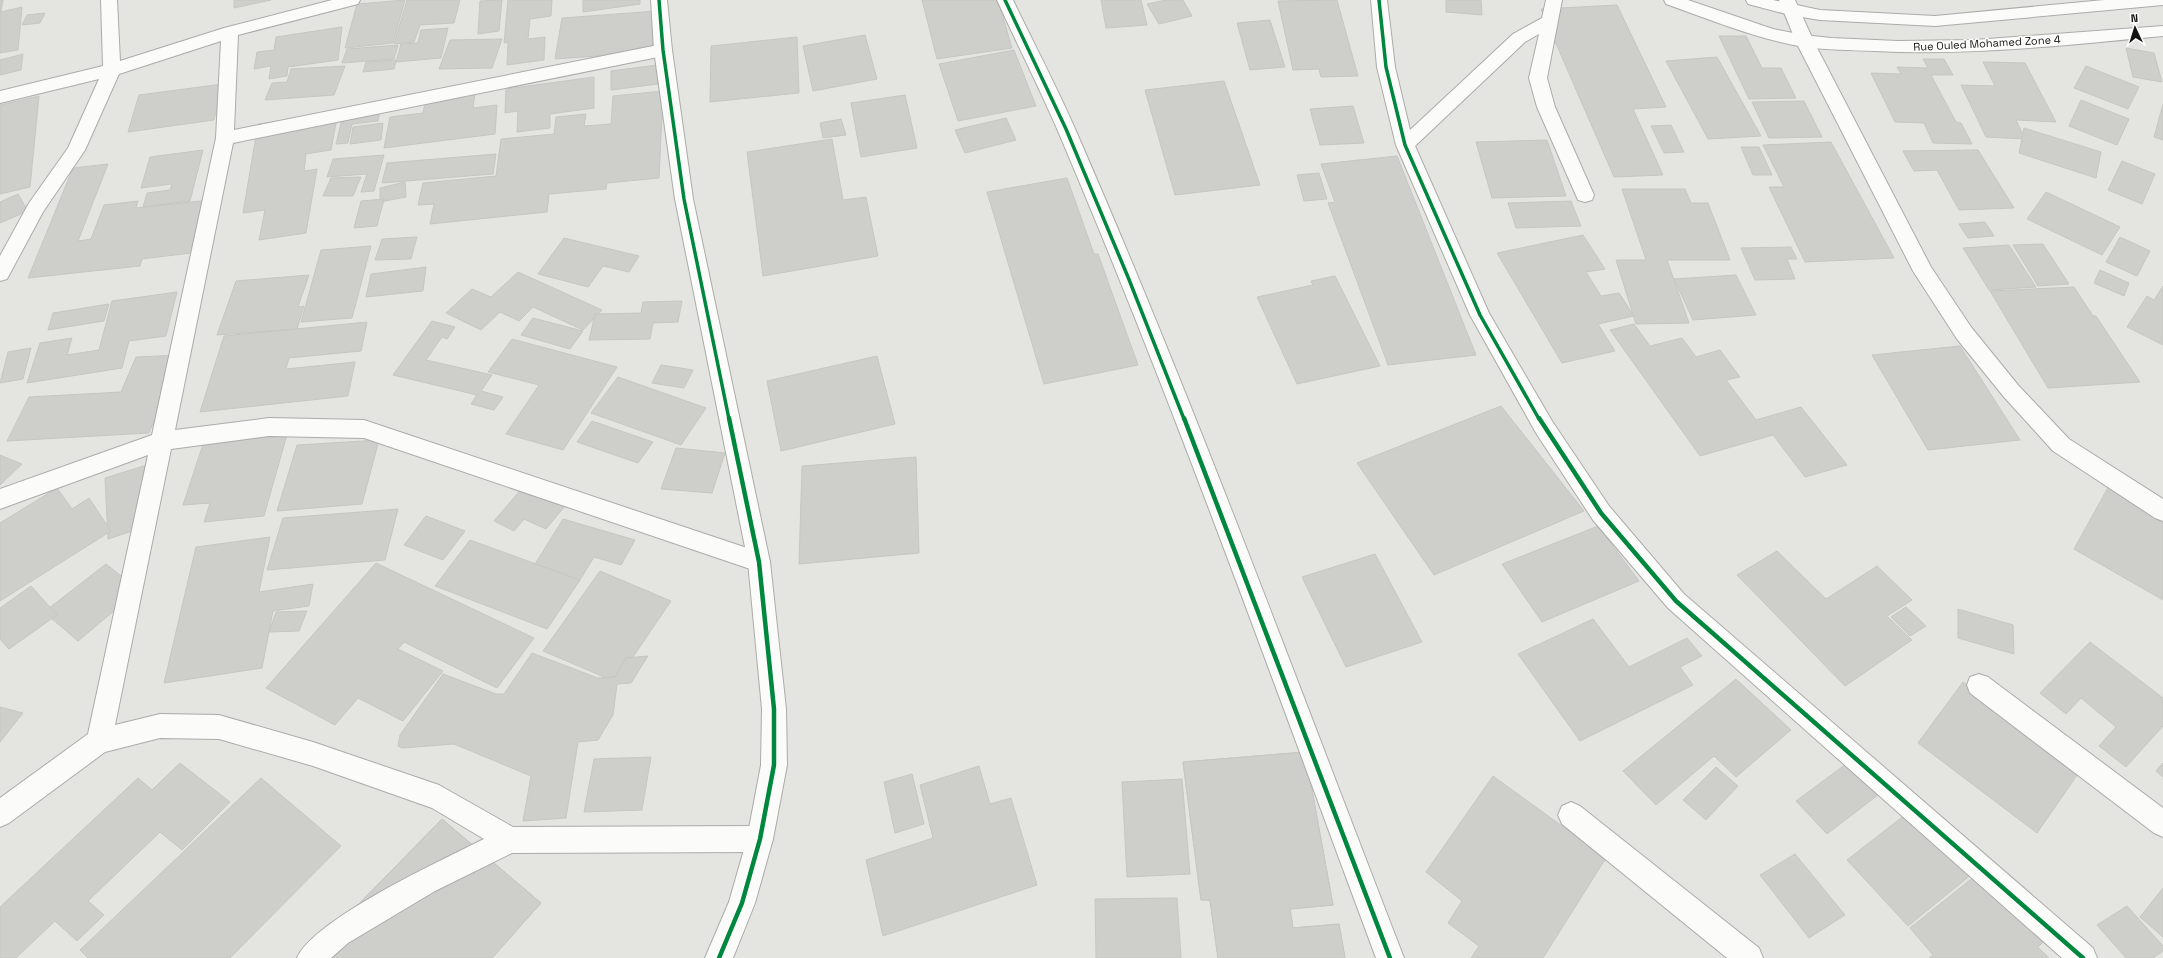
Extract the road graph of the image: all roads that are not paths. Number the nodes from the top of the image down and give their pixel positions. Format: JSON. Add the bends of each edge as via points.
{"nodes":[{"id":1,"x":109,"y":0,"type":"edge"},
{"id":2,"x":352,"y":0,"type":"edge"},
{"id":3,"x":659,"y":0,"type":"edge"},
{"id":4,"x":1005,"y":0,"type":"edge"},
{"id":5,"x":1379,"y":0,"type":"edge"},
{"id":6,"x":1554,"y":0,"type":"edge"},
{"id":7,"x":1672,"y":0,"type":"edge"},
{"id":8,"x":1754,"y":0,"type":"edge"},
{"id":9,"x":2162,"y":0,"type":"edge"},
{"id":10,"x":1788,"y":5,"type":"edge"},
{"id":11,"x":1549,"y":21,"type":"junction"},
{"id":12,"x":2163,"y":31,"type":"edge"},
{"id":13,"x":230,"y":32,"type":"junction"},
{"id":14,"x":1805,"y":42,"type":"junction"},
{"id":15,"x":662,"y":50,"type":"junction"},
{"id":16,"x":112,"y":70,"type":"junction"},
{"id":17,"x":0,"y":97,"type":"edge"},
{"id":18,"x":225,"y":138,"type":"junction"},
{"id":19,"x":1405,"y":145,"type":"junction"},
{"id":20,"x":1585,"y":195,"type":"dead end"},
{"id":21,"x":0,"y":274,"type":"edge"},
{"id":22,"x":161,"y":441,"type":"junction"},
{"id":23,"x":0,"y":499,"type":"edge"},
{"id":24,"x":2163,"y":511,"type":"edge"},
{"id":25,"x":759,"y":562,"type":"junction"},
{"id":26,"x":1978,"y":685,"type":"dead end"},
{"id":27,"x":99,"y":741,"type":"junction"},
{"id":28,"x":0,"y":814,"type":"edge"},
{"id":29,"x":1571,"y":815,"type":"dead end"},
{"id":30,"x":2163,"y":824,"type":"edge"},
{"id":31,"x":760,"y":839,"type":"junction"},
{"id":32,"x":510,"y":840,"type":"junction"},
{"id":33,"x":311,"y":958,"type":"edge"},
{"id":34,"x":719,"y":958,"type":"edge"},
{"id":35,"x":1390,"y":958,"type":"edge"},
{"id":36,"x":1749,"y":958,"type":"edge"},
{"id":37,"x":2082,"y":958,"type":"edge"}],
"edges":[{"from":1,"to":16,"type":"street"},
{"from":2,"to":13,"type":"street"},
{"from":3,"to":15,"type":"street"},
{"from":4,"to":35,"type":"street","via":[[1066,130],[1128,277],[1206,474]]},
{"from":5,"to":19,"type":"street","via":[[1386,67]]},
{"from":6,"to":11,"type":"street"},
{"from":7,"to":14,"type":"street","name":"Rue Ouled Mohamed Zone 4","via":[[1751,28]]},
{"from":8,"to":10,"type":"street","name":"Rue Ouled Mohamed Zone 4"},
{"from":9,"to":10,"type":"street","name":"Rue Ouled Mohamed Zone 4","via":[[1935,21],[1855,18]]},
{"from":10,"to":14,"type":"street"},
{"from":11,"to":19,"type":"street","via":[[1519,38]]},
{"from":11,"to":20,"type":"street","via":[[1538,78],[1546,107]]},
{"from":12,"to":14,"type":"street","name":"Rue Ouled Mohamed Zone 4","via":[[1946,47]]},
{"from":13,"to":16,"type":"street"},
{"from":13,"to":18,"type":"street"},
{"from":14,"to":24,"type":"street","via":[[1923,271],[1964,333],[2011,391],[2061,445]]},
{"from":15,"to":18,"type":"street"},
{"from":15,"to":25,"type":"street","via":[[684,199]]},
{"from":16,"to":17,"type":"street"},
{"from":16,"to":21,"type":"street","via":[[76,150],[36,208]]},
{"from":18,"to":22,"type":"street"},
{"from":19,"to":37,"type":"street","via":[[1480,315],[1544,428],[1601,513],[1676,601]]},
{"from":22,"to":23,"type":"street"},
{"from":22,"to":25,"type":"street","via":[[269,427],[364,429]]},
{"from":22,"to":27,"type":"street"},
{"from":25,"to":31,"type":"street","via":[[774,708],[774,766]]},
{"from":26,"to":30,"type":"street"},
{"from":27,"to":28,"type":"street"},
{"from":27,"to":32,"type":"street","via":[[160,726],[219,727],[313,754],[439,798]]},
{"from":29,"to":36,"type":"street"},
{"from":31,"to":32,"type":"street"},
{"from":31,"to":34,"type":"street","via":[[742,902]]},
{"from":32,"to":33,"type":"street","via":[[426,882],[338,933]]}]}
